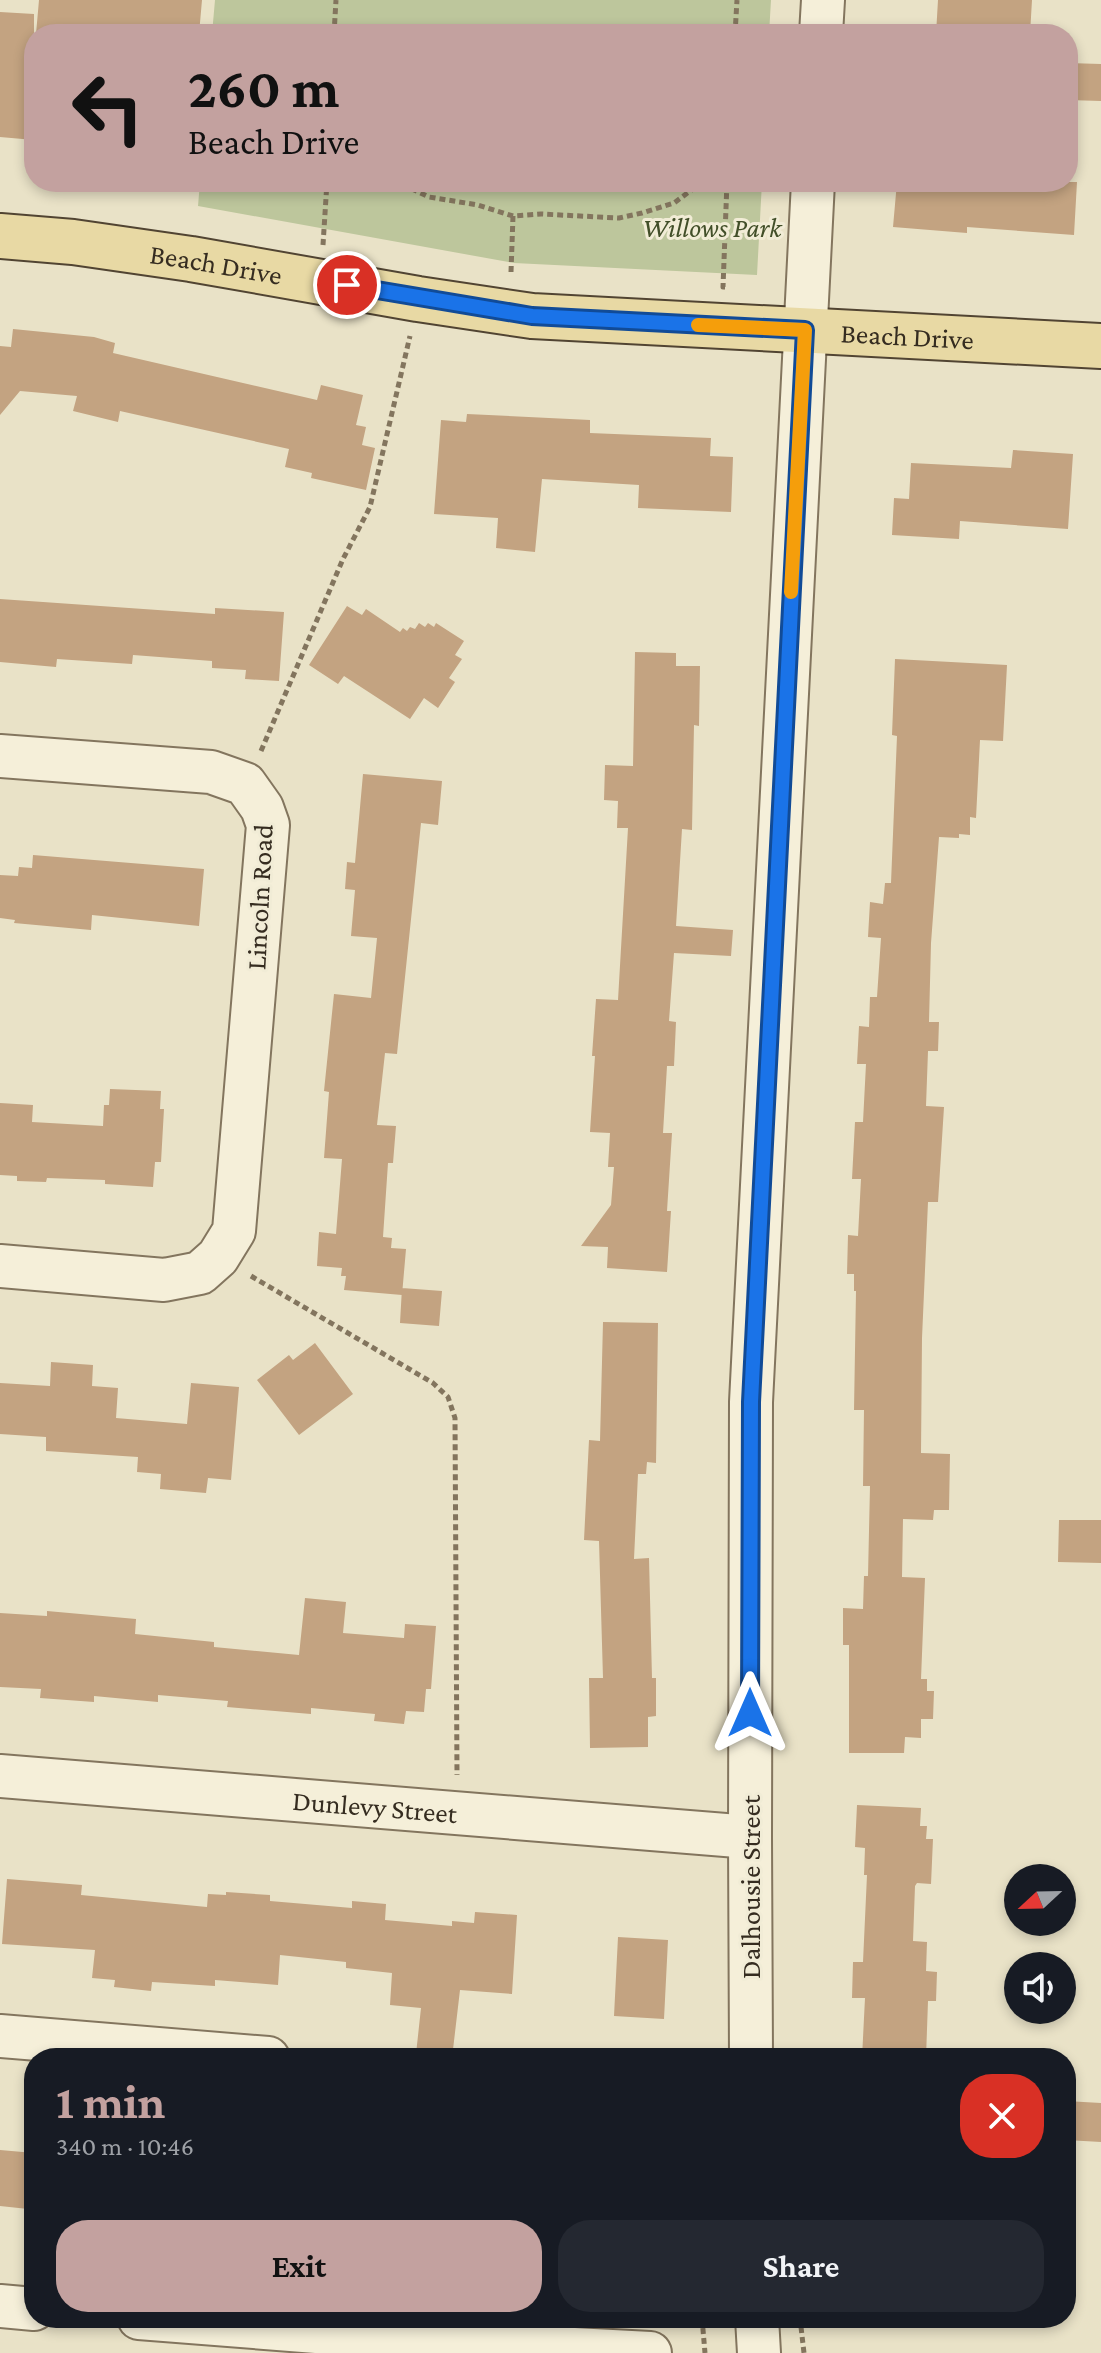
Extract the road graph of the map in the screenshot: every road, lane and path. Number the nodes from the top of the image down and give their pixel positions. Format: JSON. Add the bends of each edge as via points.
{"nodes":[{"id":1,"x":336,"y":0,"type":"edge"},
{"id":2,"x":737,"y":0,"type":"edge"},
{"id":3,"x":823,"y":0,"type":"edge"},
{"id":4,"x":335,"y":24,"type":"edge"},
{"id":5,"x":736,"y":24,"type":"edge"},
{"id":6,"x":822,"y":24,"type":"edge"},
{"id":7,"x":326,"y":192,"type":"edge"},
{"id":8,"x":418,"y":192,"type":"edge"},
{"id":9,"x":689,"y":192,"type":"edge"},
{"id":10,"x":727,"y":192,"type":"edge"},
{"id":11,"x":812,"y":192,"type":"edge"},
{"id":12,"x":513,"y":216,"type":"junction"},
{"id":13,"x":0,"y":236,"type":"edge"},
{"id":14,"x":321,"y":281,"type":"junction"},
{"id":15,"x":736,"y":287,"type":"dead end"},
{"id":16,"x":418,"y":299,"type":"junction"},
{"id":17,"x":510,"y":313,"type":"junction"},
{"id":18,"x":805,"y":330,"type":"junction"},
{"id":19,"x":1101,"y":346,"type":"edge"},
{"id":20,"x":0,"y":756,"type":"edge"},
{"id":21,"x":245,"y":784,"type":"junction"},
{"id":22,"x":218,"y":1257,"type":"junction"},
{"id":23,"x":0,"y":1266,"type":"edge"},
{"id":24,"x":0,"y":1776,"type":"edge"},
{"id":25,"x":457,"y":1813,"type":"junction"},
{"id":26,"x":750,"y":1837,"type":"junction"},
{"id":27,"x":0,"y":2036,"type":"edge"},
{"id":28,"x":146,"y":2048,"type":"edge"},
{"id":29,"x":751,"y":2048,"type":"edge"},
{"id":30,"x":0,"y":2306,"type":"edge"},
{"id":31,"x":24,"y":2308,"type":"edge"},
{"id":32,"x":168,"y":2328,"type":"edge"},
{"id":33,"x":703,"y":2328,"type":"edge"},
{"id":34,"x":758,"y":2328,"type":"edge"},
{"id":35,"x":801,"y":2328,"type":"edge"},
{"id":36,"x":196,"y":2338,"type":"edge"},
{"id":37,"x":442,"y":2347,"type":"edge"},
{"id":38,"x":650,"y":2353,"type":"edge"},
{"id":39,"x":705,"y":2353,"type":"edge"},
{"id":40,"x":759,"y":2353,"type":"edge"},
{"id":41,"x":804,"y":2353,"type":"edge"}],
"edges":[{"from":1,"to":4,"type":"path"},
{"from":2,"to":5,"type":"path"},
{"from":3,"to":6,"type":"street"},
{"from":7,"to":14,"type":"path"},
{"from":8,"to":12,"type":"path"},
{"from":9,"to":12,"type":"path","via":[[674,203],[619,218]]},
{"from":10,"to":15,"type":"path","via":[[723,287]]},
{"from":11,"to":18,"type":"street","name":"Dalhousie Street"},
{"from":12,"to":17,"type":"path"},
{"from":13,"to":14,"type":"main road","name":"Beach Drive","via":[[73,242]]},
{"from":14,"to":16,"type":"main road","name":"Beach Drive"},
{"from":16,"to":17,"type":"main road","name":"Beach Drive"},
{"from":16,"to":21,"type":"path","via":[[370,507]]},
{"from":17,"to":18,"type":"main road","name":"Beach Drive"},
{"from":18,"to":19,"type":"main road","name":"Beach Drive"},
{"from":18,"to":26,"type":"street","name":"Dalhousie Street","via":[[751,1402]]},
{"from":20,"to":21,"type":"street","name":"Lincoln Road","via":[[211,772]]},
{"from":21,"to":22,"type":"street","name":"Lincoln Road","via":[[268,825],[234,1231]]},
{"from":22,"to":23,"type":"street","via":[[200,1273],[164,1280]]},
{"from":22,"to":25,"type":"path","via":[[433,1383],[448,1397],[455,1418]]},
{"from":24,"to":25,"type":"street","name":"Dunlevy Street"},
{"from":25,"to":26,"type":"street","name":"Dunlevy Street"},
{"from":26,"to":29,"type":"street","name":"Dalhousie Street"},
{"from":27,"to":28,"type":"street"},
{"from":30,"to":31,"type":"street"},
{"from":32,"to":36,"type":"street"},
{"from":33,"to":39,"type":"path"},
{"from":34,"to":40,"type":"street"},
{"from":35,"to":41,"type":"path"},
{"from":36,"to":37,"type":"street"},
{"from":37,"to":38,"type":"street"}]}
